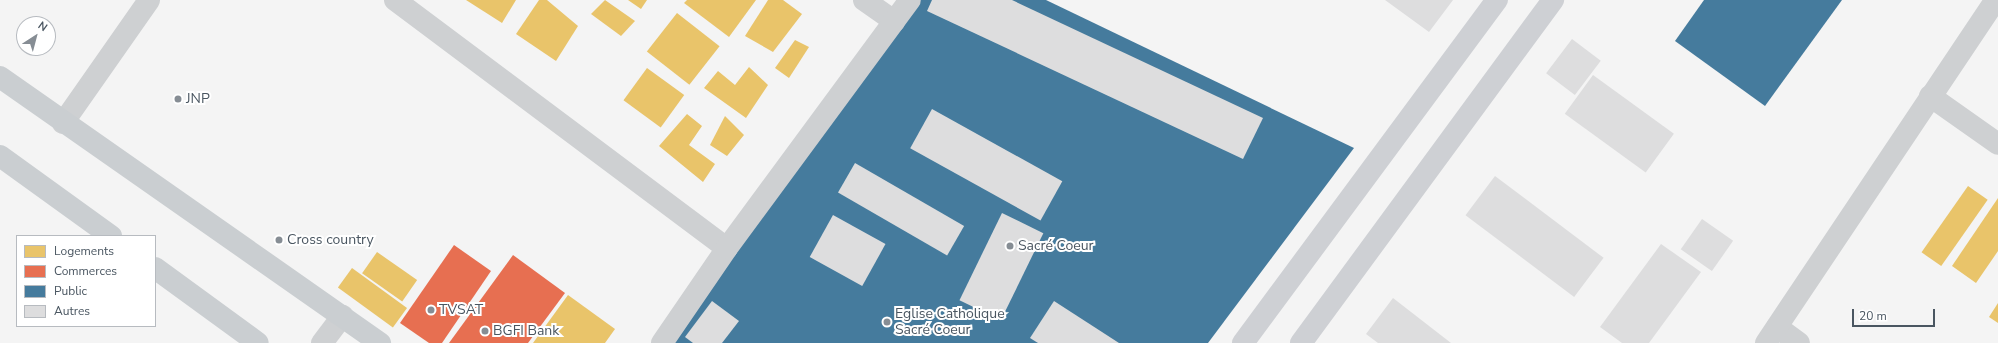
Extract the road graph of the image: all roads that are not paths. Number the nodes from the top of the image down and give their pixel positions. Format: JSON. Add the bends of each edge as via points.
{"nodes":[{"id":1,"x":149,"y":0,"type":"edge"},
{"id":2,"x":395,"y":0,"type":"edge"},
{"id":3,"x":864,"y":0,"type":"edge"},
{"id":4,"x":910,"y":0,"type":"edge"},
{"id":5,"x":1497,"y":0,"type":"edge"},
{"id":6,"x":1553,"y":0,"type":"edge"},
{"id":7,"x":1996,"y":0,"type":"edge"},
{"id":8,"x":894,"y":21,"type":"junction"},
{"id":9,"x":0,"y":77,"type":"edge"},
{"id":10,"x":1930,"y":96,"type":"junction"},
{"id":11,"x":63,"y":123,"type":"junction"},
{"id":12,"x":1998,"y":144,"type":"edge"},
{"id":13,"x":1,"y":157,"type":"edge"},
{"id":14,"x":110,"y":235,"type":"edge"},
{"id":15,"x":727,"y":248,"type":"junction"},
{"id":16,"x":156,"y":269,"type":"edge"},
{"id":17,"x":342,"y":316,"type":"junction"},
{"id":18,"x":1772,"y":335,"type":"edge"},
{"id":19,"x":258,"y":343,"type":"edge"},
{"id":20,"x":322,"y":343,"type":"edge"},
{"id":21,"x":380,"y":343,"type":"edge"},
{"id":22,"x":662,"y":343,"type":"edge"},
{"id":23,"x":1243,"y":343,"type":"edge"},
{"id":24,"x":1301,"y":343,"type":"edge"},
{"id":25,"x":1799,"y":343,"type":"edge"}],
"edges":[{"from":1,"to":11,"type":"street"},
{"from":2,"to":15,"type":"street"},
{"from":3,"to":8,"type":"street"},
{"from":4,"to":8,"type":"street"},
{"from":5,"to":23,"type":"main road"},
{"from":6,"to":24,"type":"main road"},
{"from":7,"to":10,"type":"street"},
{"from":8,"to":15,"type":"street"},
{"from":9,"to":11,"type":"main road"},
{"from":10,"to":12,"type":"street"},
{"from":10,"to":18,"type":"street"},
{"from":11,"to":17,"type":"main road"},
{"from":13,"to":14,"type":"main road"},
{"from":15,"to":22,"type":"street"},
{"from":16,"to":19,"type":"main road"},
{"from":17,"to":20,"type":"street"},
{"from":17,"to":21,"type":"main road"},
{"from":18,"to":25,"type":"street"}]}
